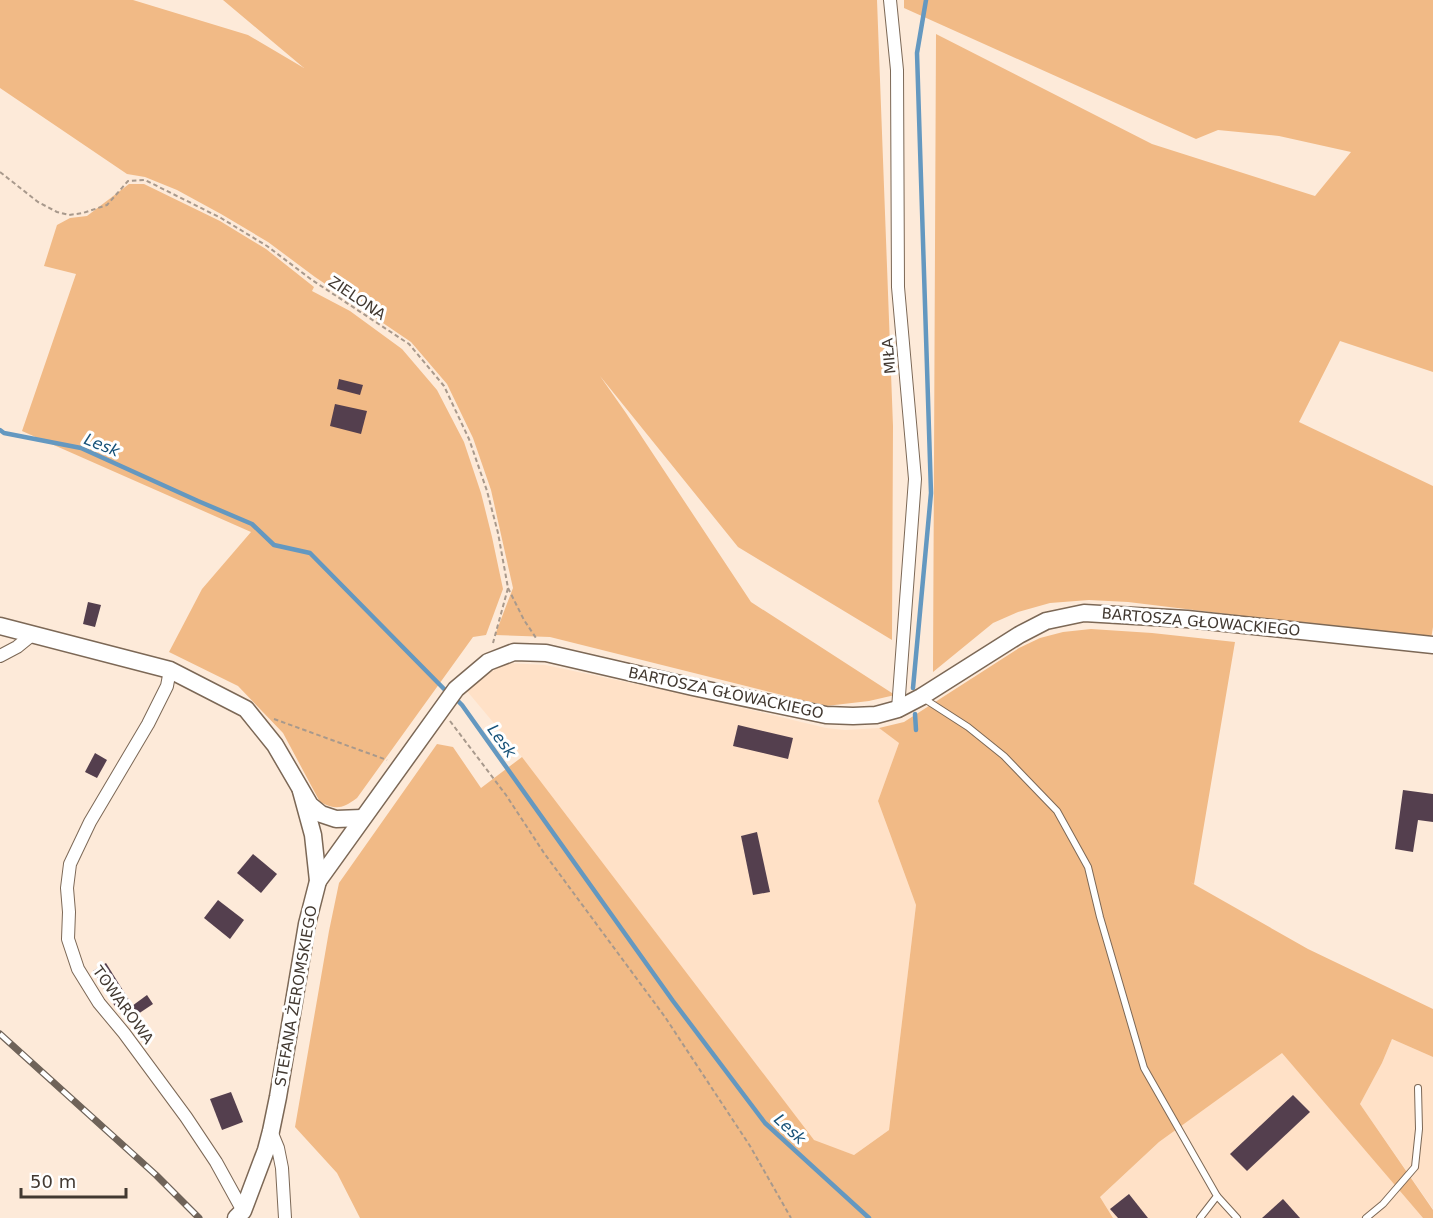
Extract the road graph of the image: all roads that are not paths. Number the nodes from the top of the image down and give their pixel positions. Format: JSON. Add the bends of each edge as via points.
{"nodes":[{"id":1,"x":890,"y":0,"type":"edge"},
{"id":2,"x":0,"y":626,"type":"edge"},
{"id":3,"x":33,"y":634,"type":"junction"},
{"id":4,"x":1433,"y":645,"type":"edge"},
{"id":5,"x":0,"y":656,"type":"edge"},
{"id":6,"x":170,"y":670,"type":"junction"},
{"id":7,"x":921,"y":697,"type":"junction"},
{"id":8,"x":898,"y":709,"type":"junction"},
{"id":9,"x":301,"y":791,"type":"junction"},
{"id":10,"x":362,"y":818,"type":"junction"},
{"id":11,"x":318,"y":880,"type":"junction"},
{"id":12,"x":1418,"y":1088,"type":"dead end"},
{"id":13,"x":271,"y":1131,"type":"junction"},
{"id":14,"x":1216,"y":1196,"type":"junction"},
{"id":15,"x":239,"y":1214,"type":"edge"},
{"id":16,"x":285,"y":1218,"type":"edge"},
{"id":17,"x":1200,"y":1218,"type":"edge"},
{"id":18,"x":1237,"y":1218,"type":"edge"},
{"id":19,"x":1366,"y":1218,"type":"edge"}],
"edges":[{"from":1,"to":8,"type":"street","name":"MIŁA","via":[[897,70],[898,287],[915,479]]},
{"from":2,"to":3,"type":"street","name":"STEFANA ŻEROMSKIEGO"},
{"from":3,"to":5,"type":"street"},
{"from":3,"to":6,"type":"street","name":"STEFANA ŻEROMSKIEGO"},
{"from":4,"to":7,"type":"street","name":"BARTOSZA GŁOWACKIEGO","via":[[1187,619],[1084,613],[1046,621],[1018,635]]},
{"from":6,"to":9,"type":"street","name":"STEFANA ŻEROMSKIEGO","via":[[246,709],[275,745]]},
{"from":6,"to":15,"type":"street","name":"TOWAROWA","via":[[167,686],[148,724],[70,864],[68,939],[78,969],[99,1003],[216,1162]]},
{"from":7,"to":8,"type":"street","name":"BARTOSZA GŁOWACKIEGO"},
{"from":7,"to":14,"type":"lane","via":[[1004,756],[1057,811],[1088,867],[1144,1068]]},
{"from":8,"to":10,"type":"street","name":"BARTOSZA GŁOWACKIEGO","via":[[876,715],[826,715],[546,653],[514,652],[488,662],[448,700]]},
{"from":9,"to":10,"type":"street","name":"STEFANA ŻEROMSKIEGO","via":[[310,806],[321,814],[336,819]]},
{"from":9,"to":11,"type":"street","name":"STEFANA ŻEROMSKIEGO","via":[[314,835]]},
{"from":10,"to":11,"type":"street","name":"BARTOSZA GŁOWACKIEGO"},
{"from":11,"to":13,"type":"street","name":"STEFANA ŻEROMSKIEGO"},
{"from":12,"to":19,"type":"lane","via":[[1415,1167]]},
{"from":13,"to":15,"type":"street","name":"STEFANA ŻEROMSKIEGO"},
{"from":13,"to":16,"type":"street","via":[[282,1168]]},
{"from":14,"to":17,"type":"lane"},
{"from":14,"to":18,"type":"lane"}]}
